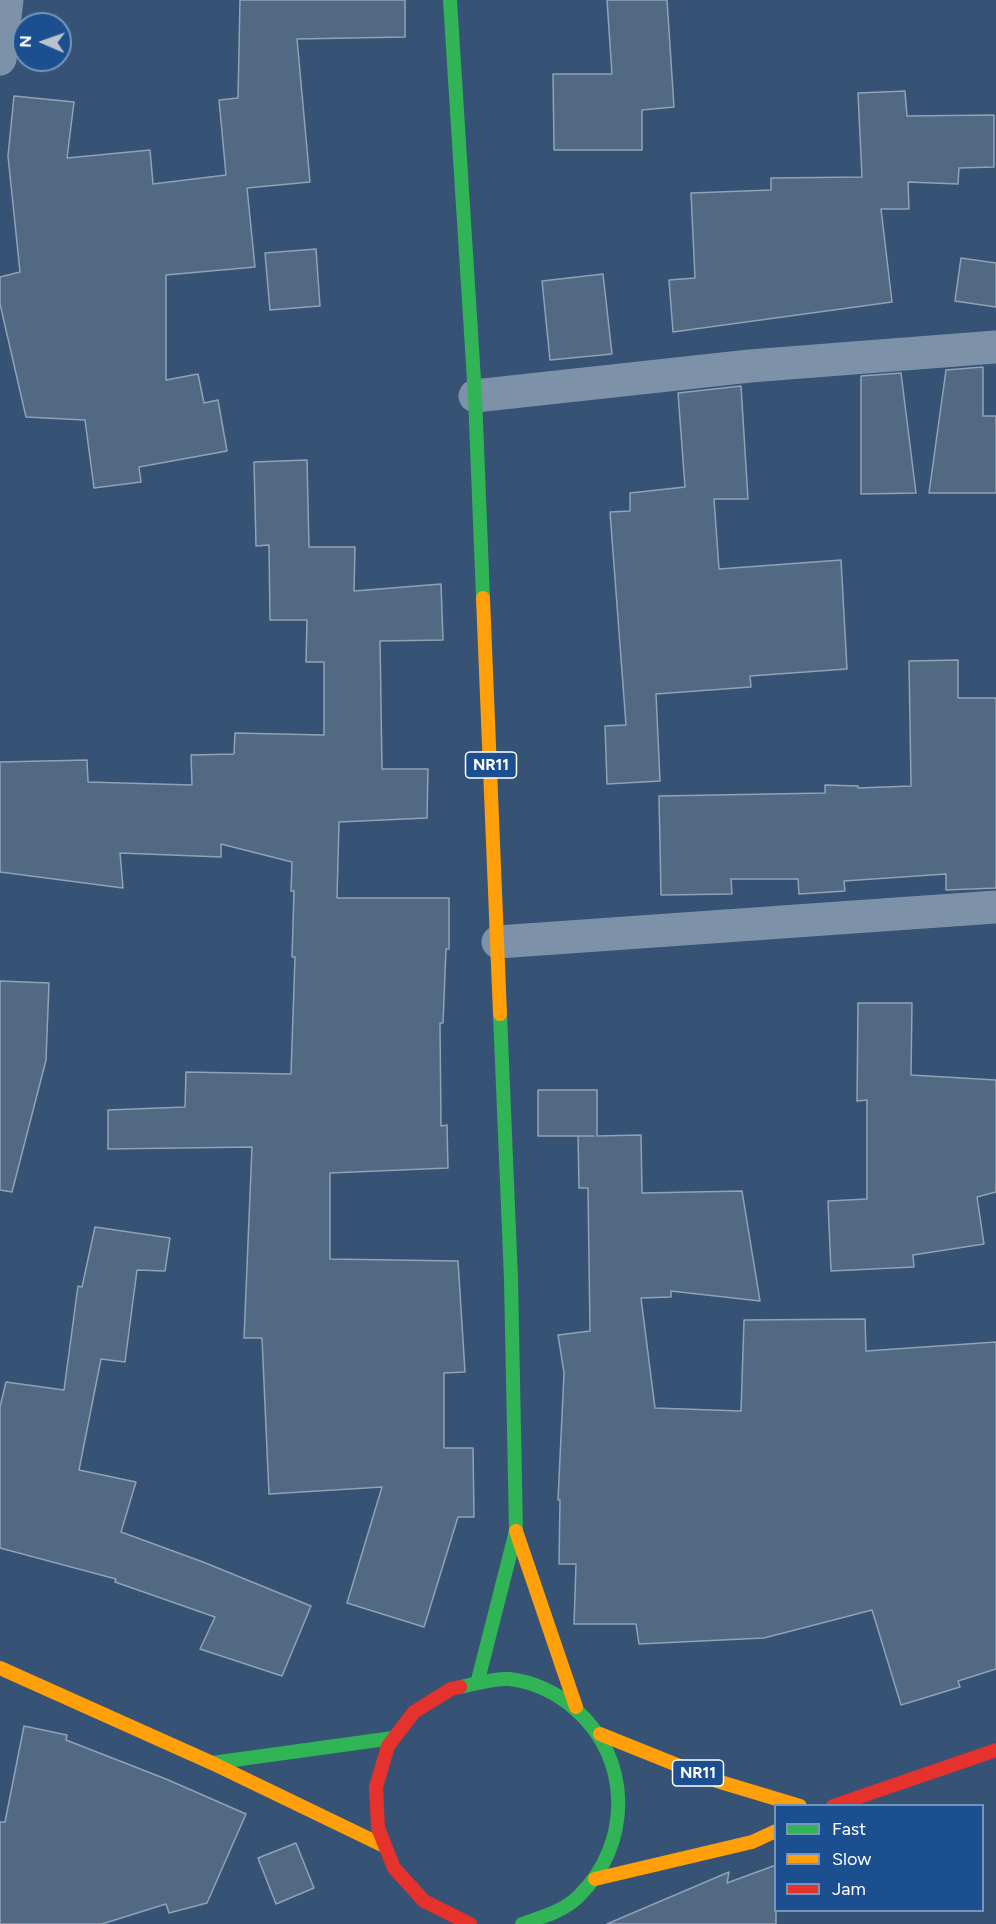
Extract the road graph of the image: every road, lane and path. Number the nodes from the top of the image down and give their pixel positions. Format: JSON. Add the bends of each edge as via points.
{"nodes":[{"id":1,"x":6,"y":0,"type":"edge"},
{"id":2,"x":450,"y":0,"type":"edge"},
{"id":3,"x":0,"y":59,"type":"edge"},
{"id":4,"x":996,"y":347,"type":"edge"},
{"id":5,"x":475,"y":396,"type":"junction"},
{"id":6,"x":996,"y":907,"type":"edge"},
{"id":7,"x":498,"y":942,"type":"junction"},
{"id":8,"x":516,"y":1531,"type":"junction"},
{"id":9,"x":0,"y":1668,"type":"edge"},
{"id":10,"x":478,"y":1680,"type":"junction"},
{"id":11,"x":576,"y":1707,"type":"junction"},
{"id":12,"x":600,"y":1734,"type":"junction"},
{"id":13,"x":393,"y":1738,"type":"junction"},
{"id":14,"x":996,"y":1750,"type":"edge"},
{"id":15,"x":212,"y":1763,"type":"junction"},
{"id":16,"x":793,"y":1804,"type":"edge"},
{"id":17,"x":839,"y":1804,"type":"edge"},
{"id":18,"x":774,"y":1831,"type":"edge"},
{"id":19,"x":382,"y":1845,"type":"junction"},
{"id":20,"x":595,"y":1879,"type":"junction"},
{"id":21,"x":564,"y":1918,"type":"edge"},
{"id":22,"x":470,"y":1924,"type":"edge"},
{"id":23,"x":522,"y":1924,"type":"edge"}],
"edges":[{"from":1,"to":3,"type":"street"},
{"from":2,"to":5,"type":"main road","number":"NR11"},
{"from":4,"to":5,"type":"street","via":[[750,366]]},
{"from":5,"to":7,"type":"main road","number":"NR11"},
{"from":6,"to":7,"type":"street"},
{"from":7,"to":8,"type":"main road","number":"NR11"},
{"from":8,"to":10,"type":"main road","number":"NR11"},
{"from":8,"to":11,"type":"main road","number":"NR11"},
{"from":9,"to":15,"type":"main road"},
{"from":10,"to":11,"type":"main road","via":[[505,1679],[530,1684],[554,1692]]},
{"from":10,"to":13,"type":"main road","via":[[458,1685],[421,1706]]},
{"from":11,"to":12,"type":"main road"},
{"from":12,"to":16,"type":"main road","number":"NR11","via":[[717,1781]]},
{"from":12,"to":20,"type":"main road","via":[[611,1753],[621,1796],[616,1840]]},
{"from":13,"to":15,"type":"main road"},
{"from":13,"to":19,"type":"main road","via":[[381,1763],[375,1790],[375,1818]]},
{"from":14,"to":17,"type":"main road"},
{"from":15,"to":19,"type":"main road"},
{"from":18,"to":20,"type":"main road","via":[[752,1842]]},
{"from":19,"to":22,"type":"main road","via":[[392,1869],[408,1889],[428,1906]]},
{"from":20,"to":21,"type":"main road"},
{"from":21,"to":23,"type":"main road"}]}
